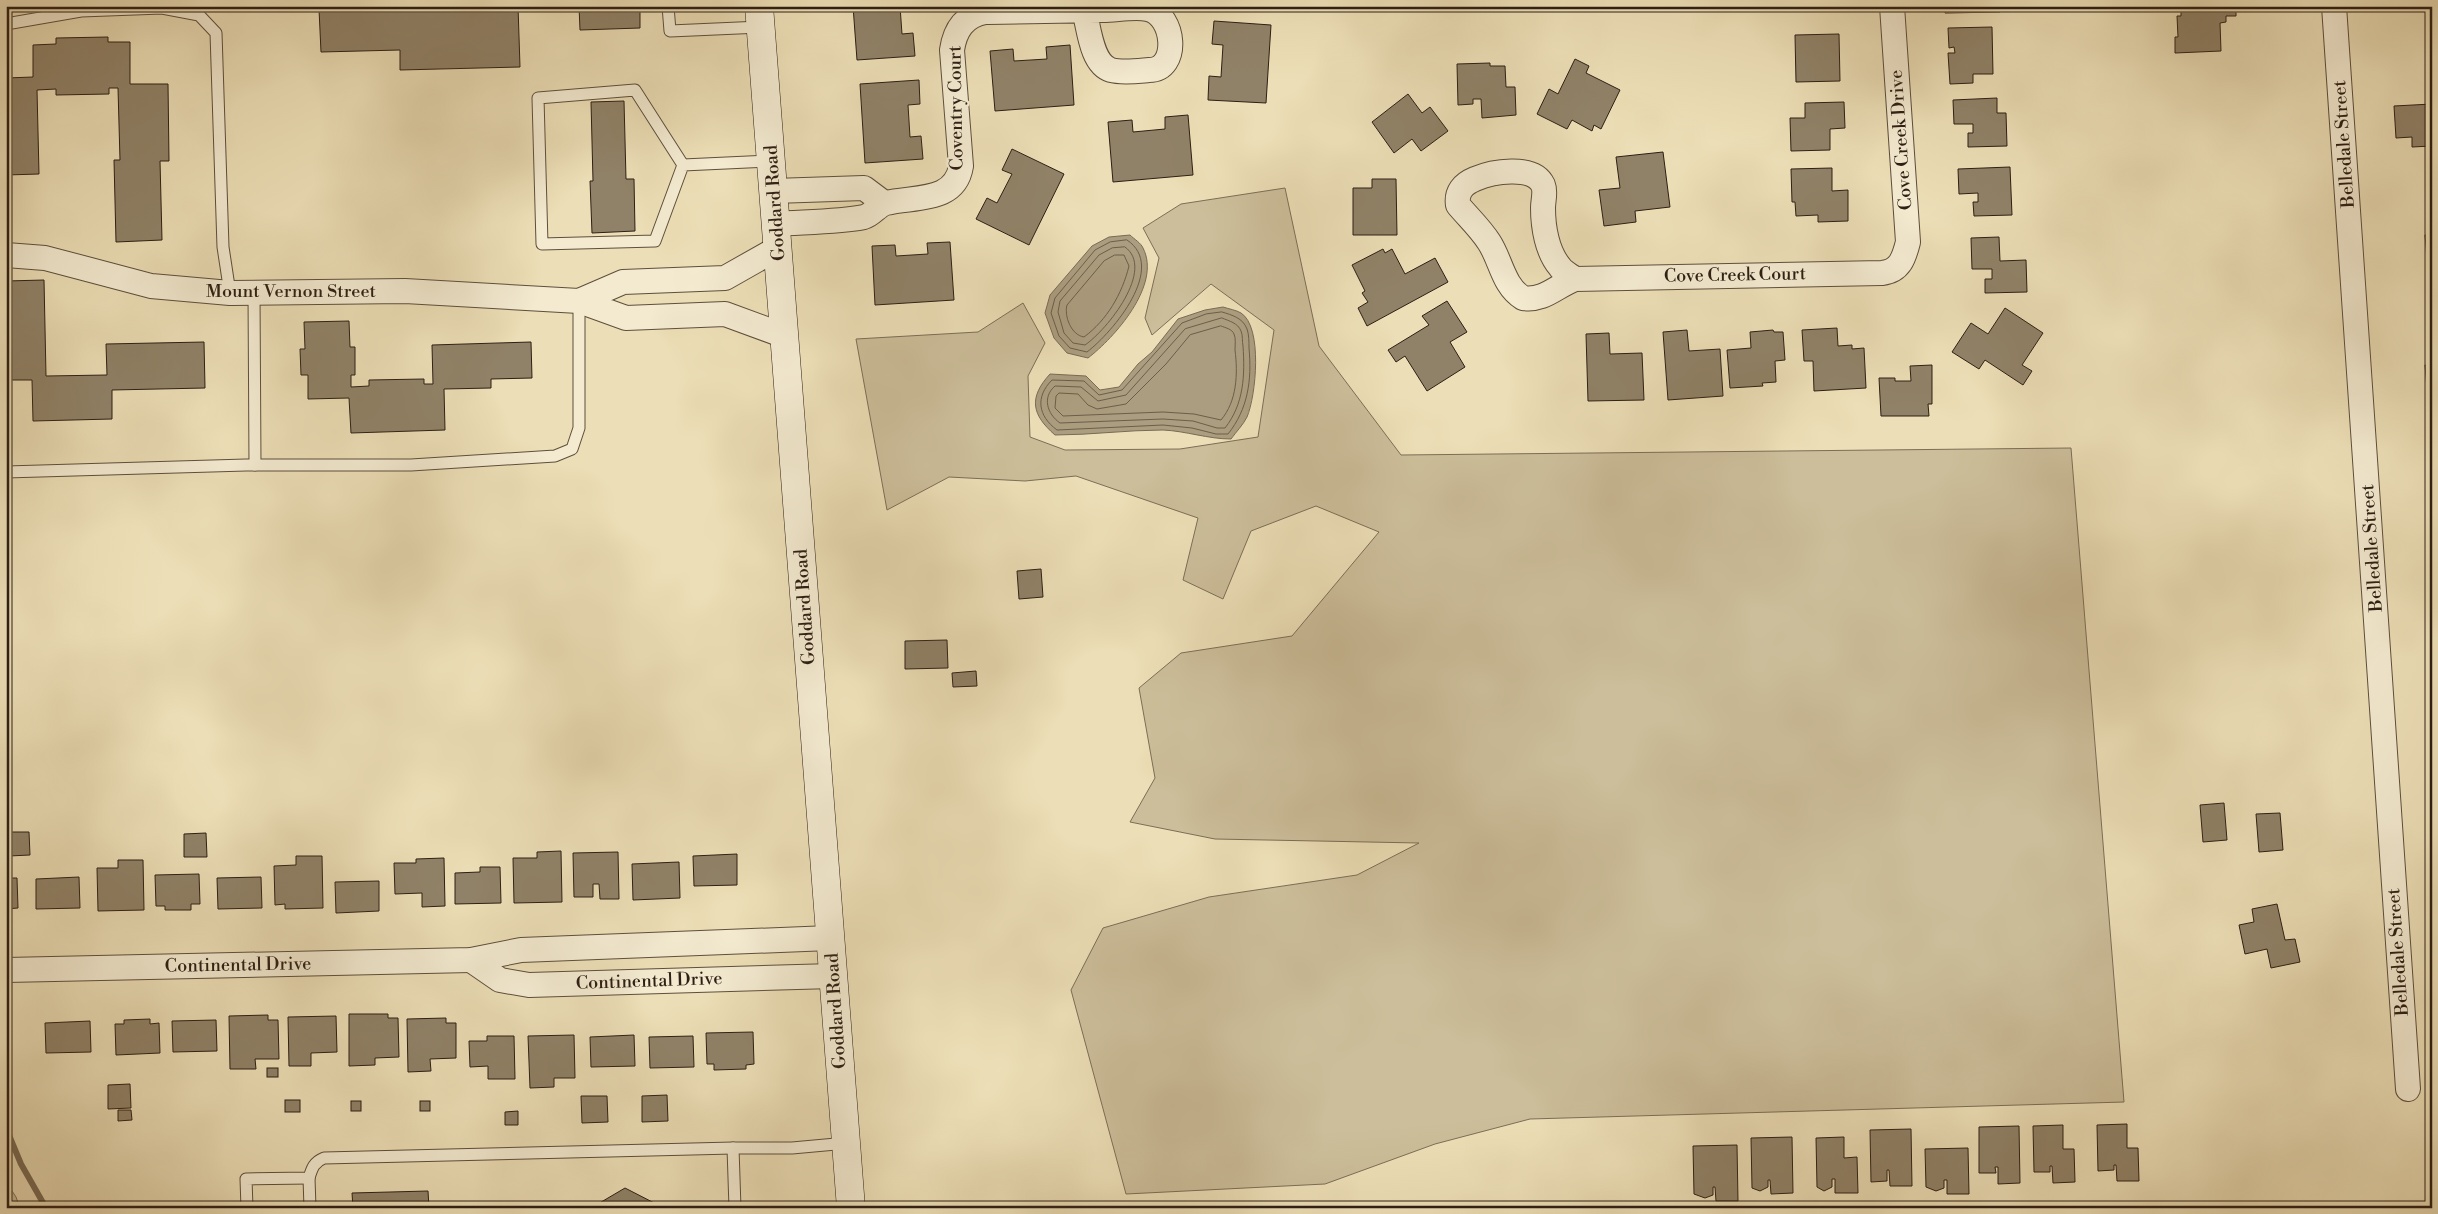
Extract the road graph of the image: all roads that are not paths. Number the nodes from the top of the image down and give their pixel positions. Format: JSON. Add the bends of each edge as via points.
{"nodes":[{"id":1,"x":668,"y":6,"type":"edge"},
{"id":2,"x":1892,"y":6,"type":"edge"},
{"id":3,"x":2334,"y":6,"type":"edge"},
{"id":4,"x":1084,"y":10,"type":"dead end"},
{"id":5,"x":760,"y":17,"type":"edge"},
{"id":6,"x":6,"y":24,"type":"edge"},
{"id":7,"x":771,"y":161,"type":"junction"},
{"id":8,"x":683,"y":165,"type":"junction"},
{"id":9,"x":774,"y":191,"type":"junction"},
{"id":10,"x":884,"y":203,"type":"junction"},
{"id":11,"x":777,"y":236,"type":"junction"},
{"id":12,"x":6,"y":255,"type":"edge"},
{"id":13,"x":1895,"y":269,"type":"joint"},
{"id":14,"x":1575,"y":279,"type":"junction"},
{"id":15,"x":230,"y":293,"type":"junction"},
{"id":16,"x":254,"y":293,"type":"junction"},
{"id":17,"x":579,"y":302,"type":"junction"},
{"id":18,"x":785,"y":336,"type":"junction"},
{"id":19,"x":256,"y":465,"type":"junction"},
{"id":20,"x":6,"y":472,"type":"edge"},
{"id":21,"x":830,"y":938,"type":"junction"},
{"id":22,"x":471,"y":960,"type":"junction"},
{"id":23,"x":6,"y":970,"type":"edge"},
{"id":24,"x":833,"y":976,"type":"junction"},
{"id":25,"x":2408,"y":1089,"type":"dead end"},
{"id":26,"x":847,"y":1143,"type":"junction"},
{"id":27,"x":733,"y":1148,"type":"junction"},
{"id":28,"x":309,"y":1178,"type":"junction"},
{"id":29,"x":247,"y":1208,"type":"edge"},
{"id":30,"x":310,"y":1208,"type":"edge"},
{"id":31,"x":735,"y":1208,"type":"edge"},
{"id":32,"x":851,"y":1208,"type":"edge"}],
"edges":[{"from":1,"to":5,"type":"lane","via":[[670,31]]},
{"from":2,"to":13,"type":"street","name":"Cove Creek Drive","via":[[1908,242],[1904,259]]},
{"from":3,"to":25,"type":"street","name":"Belledale Street"},
{"from":4,"to":10,"type":"street","name":"Coventry Court","via":[[985,12],[977,13],[961,25],[952,50],[961,166],[959,177],[943,193]]},
{"from":5,"to":7,"type":"main road","name":"Goddard Road"},
{"from":6,"to":15,"type":"lane","via":[[81,11],[162,8],[199,15],[216,33],[223,247]]},
{"from":7,"to":8,"type":"lane"},
{"from":7,"to":9,"type":"main road","name":"Goddard Road"},
{"from":8,"to":8,"type":"lane","via":[[635,90],[538,98],[542,244],[655,241]]},
{"from":9,"to":10,"type":"street","via":[[864,188]]},
{"from":9,"to":11,"type":"main road","name":"Goddard Road"},
{"from":10,"to":11,"type":"street","name":"Coventry Court","via":[[866,216]]},
{"from":11,"to":17,"type":"street","name":"Mount Vernon Street","via":[[726,278],[623,282]]},
{"from":11,"to":18,"type":"main road","name":"Goddard Road"},
{"from":12,"to":15,"type":"street","name":"Mount Vernon Street","via":[[45,258],[151,286]]},
{"from":13,"to":14,"type":"street","name":"Cove Creek Court","via":[[1882,273]]},
{"from":14,"to":14,"type":"street","name":"Cove Creek Court","via":[[1541,298],[1523,298],[1515,293],[1488,241],[1458,205],[1460,190],[1465,184],[1490,173],[1509,171],[1536,178],[1545,191],[1545,232],[1551,251],[1560,267]]},
{"from":15,"to":16,"type":"street","name":"Mount Vernon Street"},
{"from":16,"to":17,"type":"street","name":"Mount Vernon Street","via":[[405,291]]},
{"from":16,"to":19,"type":"lane"},
{"from":17,"to":18,"type":"street","name":"Mount Vernon Street","via":[[626,318],[725,314]]},
{"from":17,"to":19,"type":"lane","via":[[579,428],[572,449],[555,456],[411,465]]},
{"from":18,"to":21,"type":"main road","name":"Goddard Road"},
{"from":19,"to":20,"type":"lane"},
{"from":21,"to":22,"type":"street","name":"Continental Drive","via":[[521,950]]},
{"from":21,"to":24,"type":"main road","name":"Goddard Road"},
{"from":22,"to":23,"type":"street","name":"Continental Drive"},
{"from":22,"to":24,"type":"street","name":"Continental Drive","via":[[500,980],[529,985]]},
{"from":24,"to":26,"type":"main road","name":"Goddard Road"},
{"from":26,"to":27,"type":"lane","via":[[799,1148]]},
{"from":26,"to":32,"type":"main road","name":"Goddard Road"},
{"from":27,"to":28,"type":"lane","via":[[324,1158],[313,1166]]},
{"from":27,"to":31,"type":"lane"},
{"from":28,"to":29,"type":"lane","via":[[246,1179]]},
{"from":28,"to":30,"type":"lane"}]}
